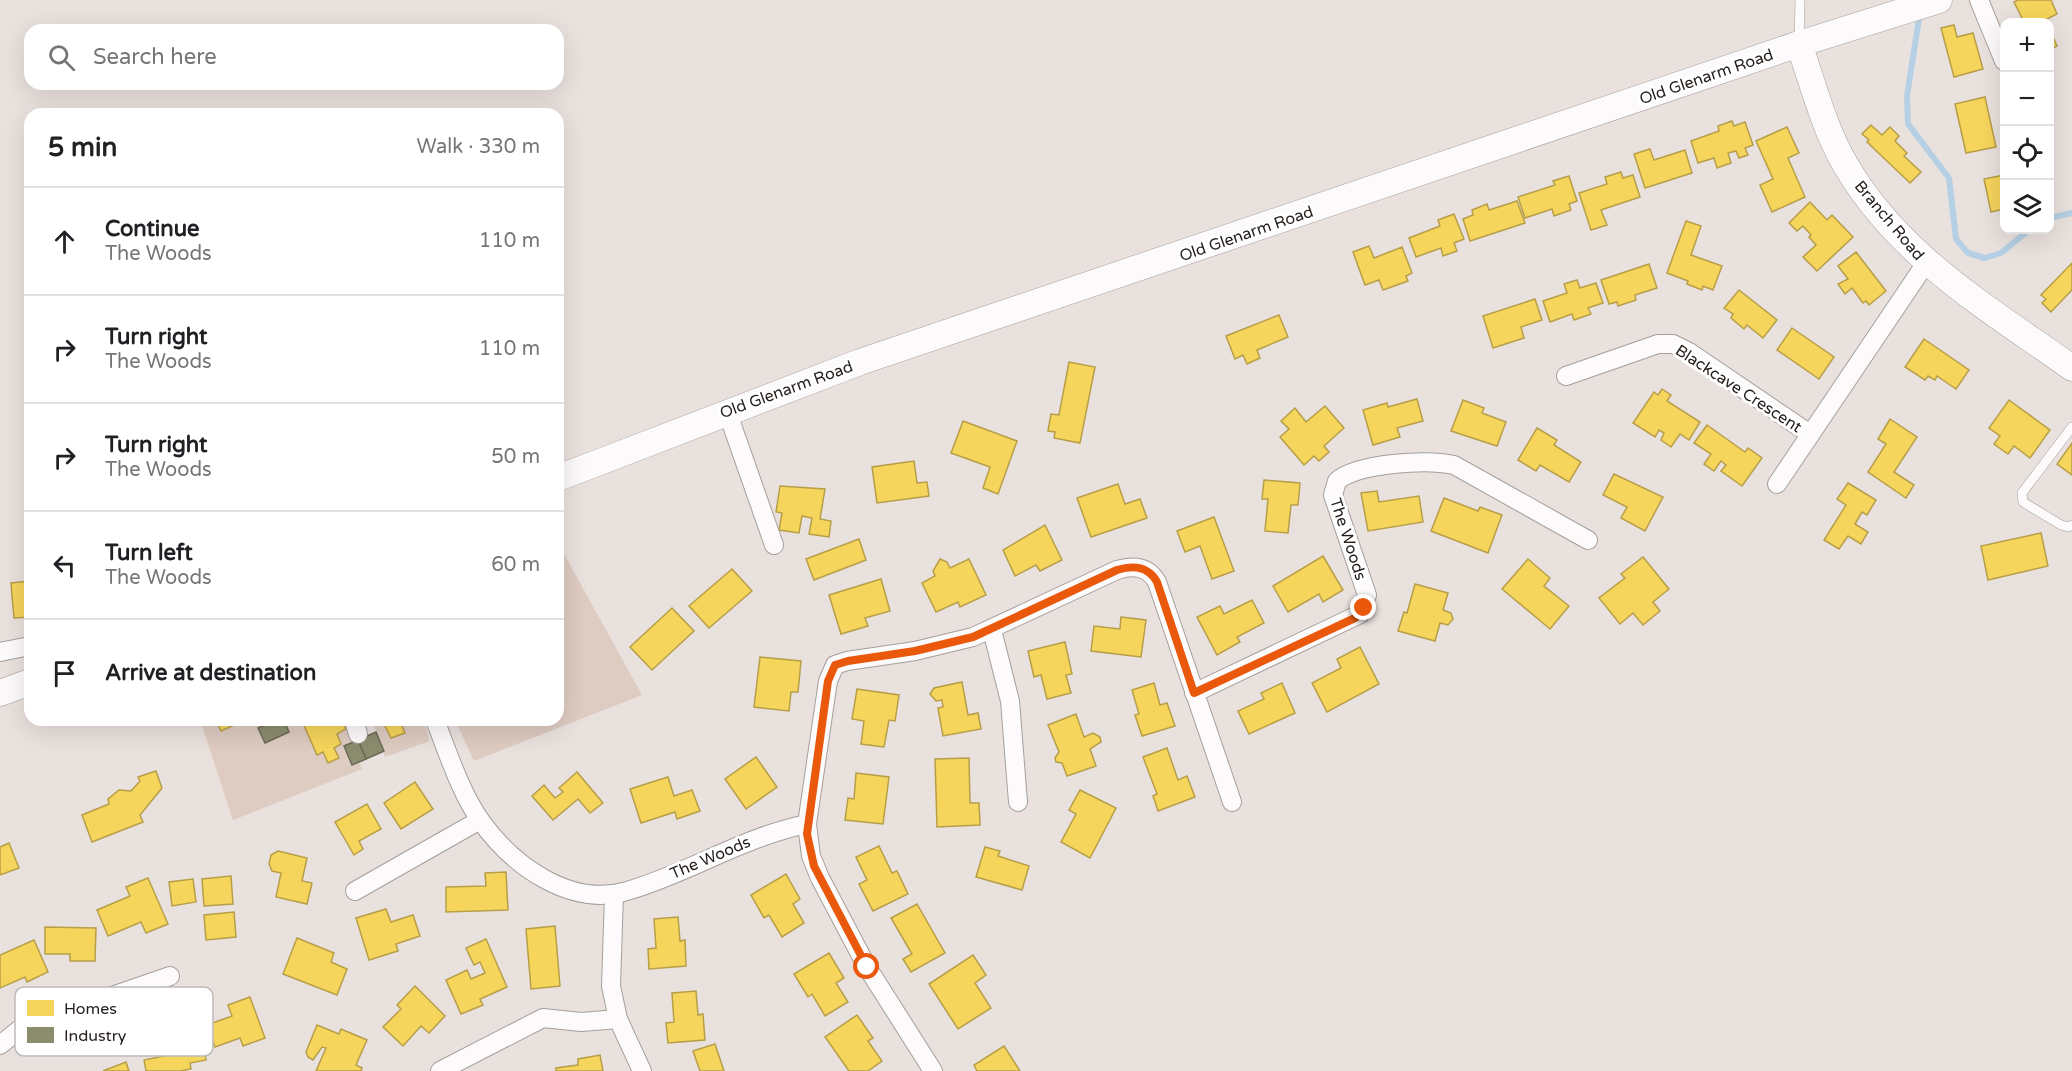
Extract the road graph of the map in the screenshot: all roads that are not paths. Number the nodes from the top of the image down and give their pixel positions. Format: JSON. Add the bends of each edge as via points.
{"nodes":[{"id":1,"x":1800,"y":0,"type":"edge"},
{"id":2,"x":1939,"y":0,"type":"edge"},
{"id":3,"x":1979,"y":0,"type":"edge"},
{"id":4,"x":1799,"y":44,"type":"junction"},
{"id":5,"x":2000,"y":51,"type":"edge"},
{"id":6,"x":1926,"y":263,"type":"junction"},
{"id":7,"x":2072,"y":368,"type":"edge"},
{"id":8,"x":1566,"y":376,"type":"dead end"},
{"id":9,"x":727,"y":411,"type":"junction"},
{"id":10,"x":2072,"y":427,"type":"edge"},
{"id":11,"x":1810,"y":434,"type":"junction"},
{"id":12,"x":564,"y":476,"type":"edge"},
{"id":13,"x":1778,"y":484,"type":"dead end"},
{"id":14,"x":2061,"y":525,"type":"junction"},
{"id":15,"x":2072,"y":525,"type":"edge"},
{"id":16,"x":2072,"y":536,"type":"edge"},
{"id":17,"x":1588,"y":540,"type":"dead end"},
{"id":18,"x":774,"y":545,"type":"dead end"},
{"id":19,"x":992,"y":630,"type":"junction"},
{"id":20,"x":24,"y":646,"type":"edge"},
{"id":21,"x":0,"y":651,"type":"edge"},
{"id":22,"x":24,"y":684,"type":"edge"},
{"id":23,"x":0,"y":693,"type":"edge"},
{"id":24,"x":1194,"y":693,"type":"junction"},
{"id":25,"x":437,"y":726,"type":"edge"},
{"id":26,"x":1018,"y":802,"type":"dead end"},
{"id":27,"x":1232,"y":802,"type":"dead end"},
{"id":28,"x":480,"y":820,"type":"junction"},
{"id":29,"x":807,"y":824,"type":"junction"},
{"id":30,"x":355,"y":891,"type":"dead end"},
{"id":31,"x":614,"y":894,"type":"junction"},
{"id":32,"x":170,"y":976,"type":"dead end"},
{"id":33,"x":138,"y":987,"type":"edge"},
{"id":34,"x":618,"y":1019,"type":"junction"},
{"id":35,"x":15,"y":1033,"type":"edge"},
{"id":36,"x":0,"y":1045,"type":"edge"},
{"id":37,"x":440,"y":1071,"type":"edge"},
{"id":38,"x":642,"y":1071,"type":"edge"},
{"id":39,"x":933,"y":1071,"type":"edge"}],
"edges":[{"from":1,"to":4,"type":"lane"},
{"from":2,"to":4,"type":"street","name":"Old Glenarm Road"},
{"from":3,"to":5,"type":"street"},
{"from":4,"to":6,"type":"street","name":"Branch Road","via":[[1845,164],[1879,213]]},
{"from":4,"to":9,"type":"street","name":"Old Glenarm Road","via":[[860,362]]},
{"from":6,"to":7,"type":"street","name":"Branch Road"},
{"from":6,"to":11,"type":"street","name":"Blackcave Crescent"},
{"from":8,"to":11,"type":"street","name":"Blackcave Crescent","via":[[1658,344],[1673,344]]},
{"from":9,"to":12,"type":"street","name":"Old Glenarm Road"},
{"from":9,"to":18,"type":"street"},
{"from":10,"to":14,"type":"lane","via":[[2022,493],[2023,502]]},
{"from":11,"to":13,"type":"street","name":"Blackcave Crescent"},
{"from":14,"to":15,"type":"lane"},
{"from":14,"to":16,"type":"lane"},
{"from":17,"to":24,"type":"street","name":"The Woods","via":[[1454,465],[1398,463],[1349,474],[1337,481],[1334,495],[1367,595],[1362,612]]},
{"from":19,"to":24,"type":"street","via":[[1117,570],[1143,568],[1157,582]]},
{"from":19,"to":26,"type":"street","via":[[1010,701]]},
{"from":19,"to":29,"type":"street","via":[[939,646],[835,665],[828,681]]},
{"from":20,"to":21,"type":"street"},
{"from":22,"to":23,"type":"street"},
{"from":24,"to":27,"type":"street"},
{"from":25,"to":28,"type":"street","name":"The Woods"},
{"from":28,"to":30,"type":"street"},
{"from":28,"to":31,"type":"street","name":"The Woods","via":[[511,854],[545,879],[578,893]]},
{"from":29,"to":31,"type":"street","name":"The Woods","via":[[770,832],[643,886]]},
{"from":29,"to":39,"type":"street","via":[[811,856],[820,878],[867,967]]},
{"from":31,"to":34,"type":"street","via":[[610,973]]},
{"from":32,"to":33,"type":"street"},
{"from":34,"to":37,"type":"street","via":[[581,1022],[543,1018]]},
{"from":34,"to":38,"type":"street"},
{"from":35,"to":36,"type":"street"}]}
